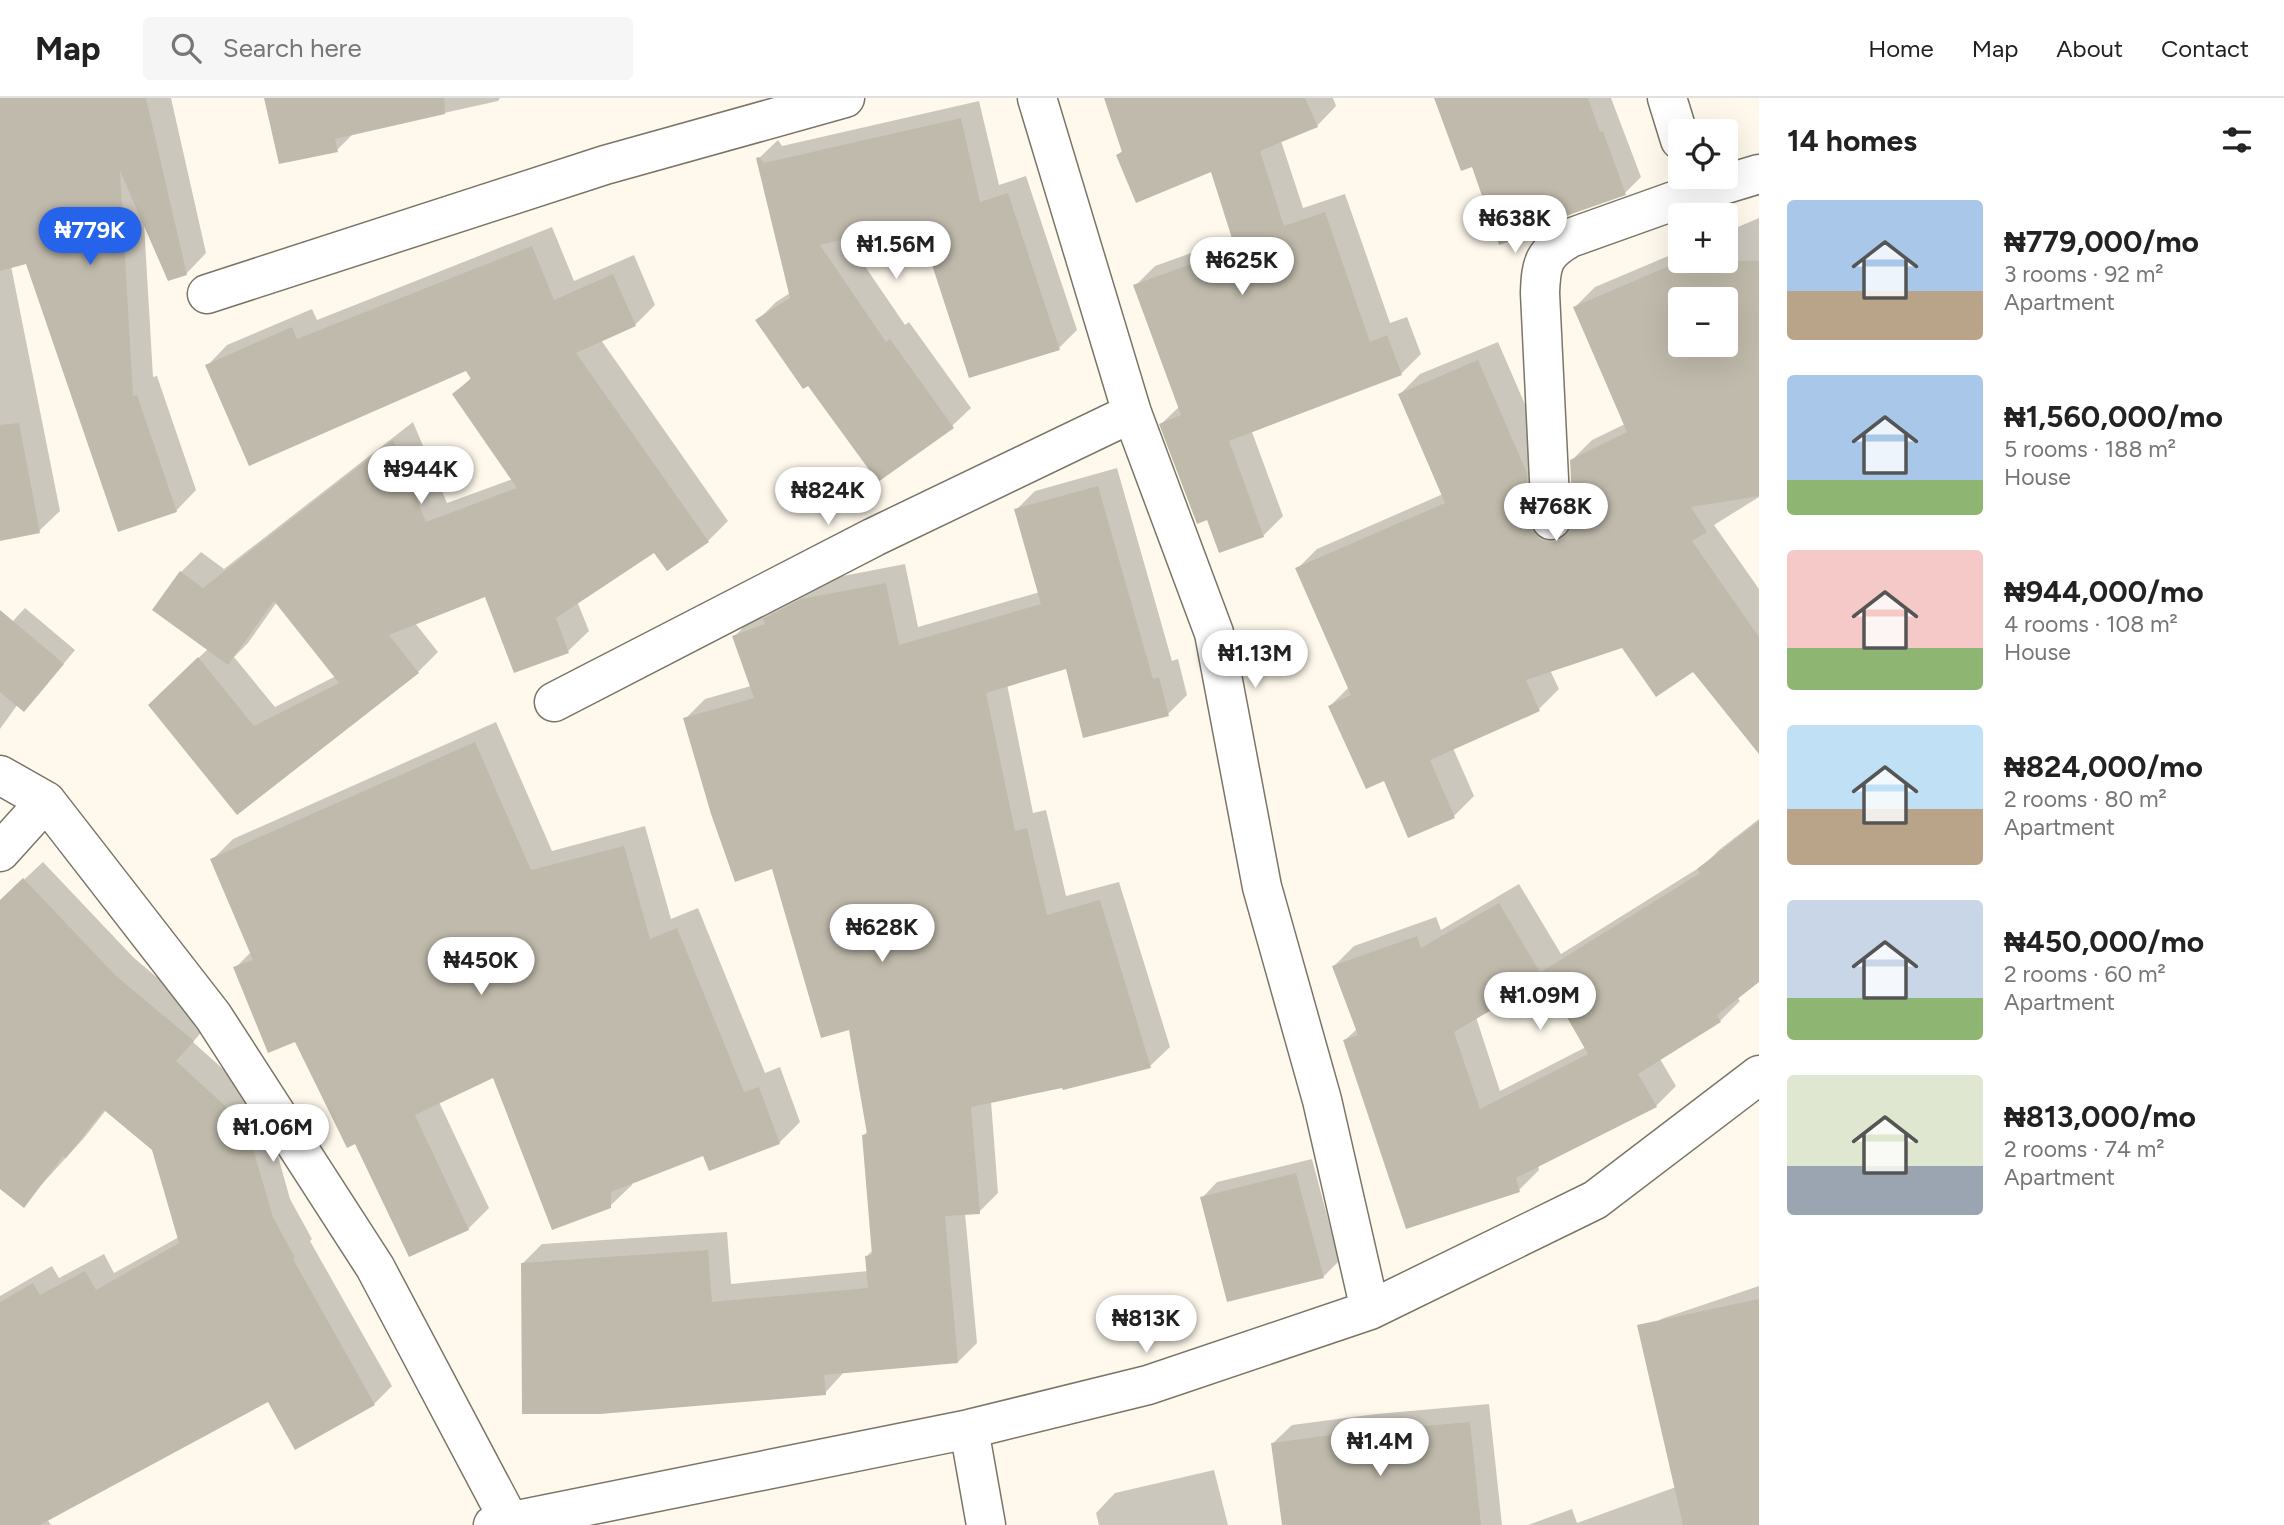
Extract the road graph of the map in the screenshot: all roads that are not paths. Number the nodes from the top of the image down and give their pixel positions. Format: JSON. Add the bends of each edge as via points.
{"nodes":[{"id":1,"x":845,"y":98,"type":"edge"},
{"id":2,"x":1037,"y":98,"type":"edge"},
{"id":3,"x":1667,"y":98,"type":"edge"},
{"id":4,"x":1674,"y":119,"type":"edge"},
{"id":5,"x":1759,"y":174,"type":"edge"},
{"id":6,"x":1738,"y":178,"type":"edge"},
{"id":7,"x":1685,"y":189,"type":"edge"},
{"id":8,"x":207,"y":294,"type":"dead end"},
{"id":9,"x":1132,"y":413,"type":"junction"},
{"id":10,"x":1551,"y":520,"type":"dead end"},
{"id":11,"x":554,"y":702,"type":"dead end"},
{"id":12,"x":0,"y":775,"type":"edge"},
{"id":13,"x":46,"y":801,"type":"junction"},
{"id":14,"x":0,"y":852,"type":"edge"},
{"id":15,"x":1759,"y":1075,"type":"edge"},
{"id":16,"x":1370,"y":1310,"type":"junction"},
{"id":17,"x":970,"y":1429,"type":"junction"},
{"id":18,"x":502,"y":1523,"type":"edge"},
{"id":19,"x":986,"y":1525,"type":"edge"}],
"edges":[{"from":1,"to":8,"type":"street","via":[[605,165]]},
{"from":2,"to":9,"type":"street"},
{"from":3,"to":4,"type":"street"},
{"from":5,"to":6,"type":"street"},
{"from":7,"to":10,"type":"street","via":[[1570,238],[1552,249],[1541,270]]},
{"from":9,"to":11,"type":"street","via":[[874,537]]},
{"from":9,"to":16,"type":"street","via":[[1214,633],[1262,887],[1322,1100]]},
{"from":12,"to":13,"type":"street"},
{"from":13,"to":14,"type":"street"},
{"from":13,"to":18,"type":"street","via":[[213,1016],[375,1267]]},
{"from":15,"to":16,"type":"street","via":[[1595,1200]]},
{"from":16,"to":17,"type":"street","via":[[1148,1385]]},
{"from":17,"to":18,"type":"street"},
{"from":17,"to":19,"type":"street"}]}
